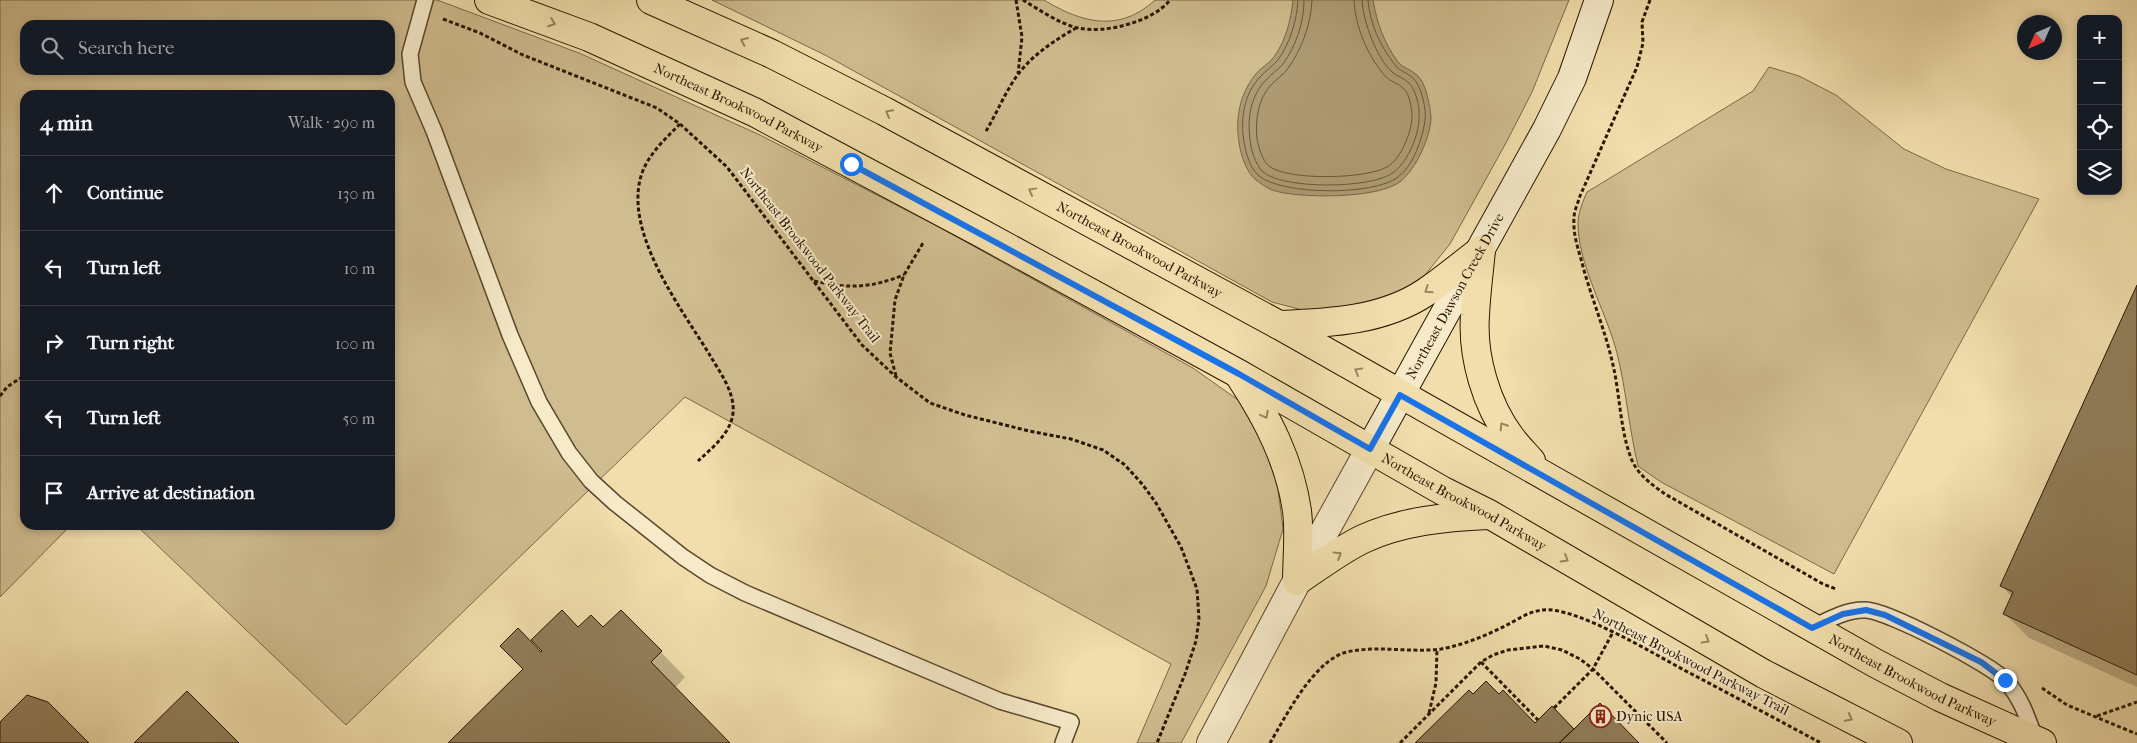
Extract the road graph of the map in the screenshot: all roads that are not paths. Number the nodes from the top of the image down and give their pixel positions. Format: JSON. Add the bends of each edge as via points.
{"nodes":[{"id":1,"x":425,"y":0,"type":"edge"},
{"id":2,"x":489,"y":0,"type":"edge"},
{"id":3,"x":651,"y":0,"type":"edge"},
{"id":4,"x":1600,"y":0,"type":"edge"},
{"id":5,"x":1481,"y":250,"type":"junction"},
{"id":6,"x":1279,"y":325,"type":"junction"},
{"id":7,"x":1239,"y":374,"type":"junction"},
{"id":8,"x":1400,"y":395,"type":"junction"},
{"id":9,"x":1370,"y":449,"type":"junction"},
{"id":10,"x":1546,"y":476,"type":"junction"},
{"id":11,"x":1489,"y":514,"type":"junction"},
{"id":12,"x":1297,"y":581,"type":"junction"},
{"id":13,"x":1812,"y":628,"type":"junction"},
{"id":14,"x":2039,"y":742,"type":"edge"},
{"id":15,"x":1063,"y":743,"type":"edge"},
{"id":16,"x":1211,"y":743,"type":"edge"},
{"id":17,"x":1898,"y":743,"type":"edge"}],
"edges":[{"from":1,"to":15,"type":"lane","via":[[410,54],[413,82],[510,335],[536,394],[569,454],[591,481],[657,537],[710,575],[745,593],[1000,701],[1071,722]]},
{"from":2,"to":7,"type":"main road","name":"Northeast Brookwood Parkway","one_way":true,"via":[[589,37],[754,112]]},
{"from":6,"to":3,"type":"main road","name":"Northeast Brookwood Parkway","one_way":true,"via":[[884,111],[772,54]]},
{"from":4,"to":5,"type":"street","name":"Northeast Dawson Creek Drive","via":[[1572,78]]},
{"from":5,"to":6,"type":"main road","one_way":true,"via":[[1425,293],[1364,318]]},
{"from":5,"to":8,"type":"street","name":"Northeast Dawson Creek Drive"},
{"from":10,"to":5,"type":"main road","one_way":true,"via":[[1511,438],[1486,388],[1476,346],[1474,317]]},
{"from":8,"to":6,"type":"main road","name":"Northeast Brookwood Parkway","one_way":true},
{"from":7,"to":9,"type":"main road","name":"Northeast Brookwood Parkway"},
{"from":7,"to":12,"type":"main road","one_way":true,"via":[[1264,413],[1292,484],[1298,513]]},
{"from":8,"to":9,"type":"street","name":"Northeast Dawson Creek Drive"},
{"from":8,"to":10,"type":"main road","name":"Northeast Brookwood Parkway"},
{"from":9,"to":11,"type":"main road","name":"Northeast Brookwood Parkway"},
{"from":9,"to":12,"type":"street","name":"Northeast Dawson Creek Drive"},
{"from":10,"to":13,"type":"main road","name":"Northeast Brookwood Parkway"},
{"from":12,"to":11,"type":"main road","one_way":true,"via":[[1362,540],[1403,525]]},
{"from":11,"to":17,"type":"main road","name":"Northeast Brookwood Parkway","one_way":true,"via":[[1764,674]]},
{"from":12,"to":16,"type":"street","name":"Northeast Dawson Creek Drive"},
{"from":13,"to":14,"type":"main road","name":"Northeast Brookwood Parkway","via":[[1940,697]]},
{"from":13,"to":14,"type":"lane","via":[[1843,614],[1866,610],[1885,615],[1981,662],[2005,680],[2022,702]]}]}
